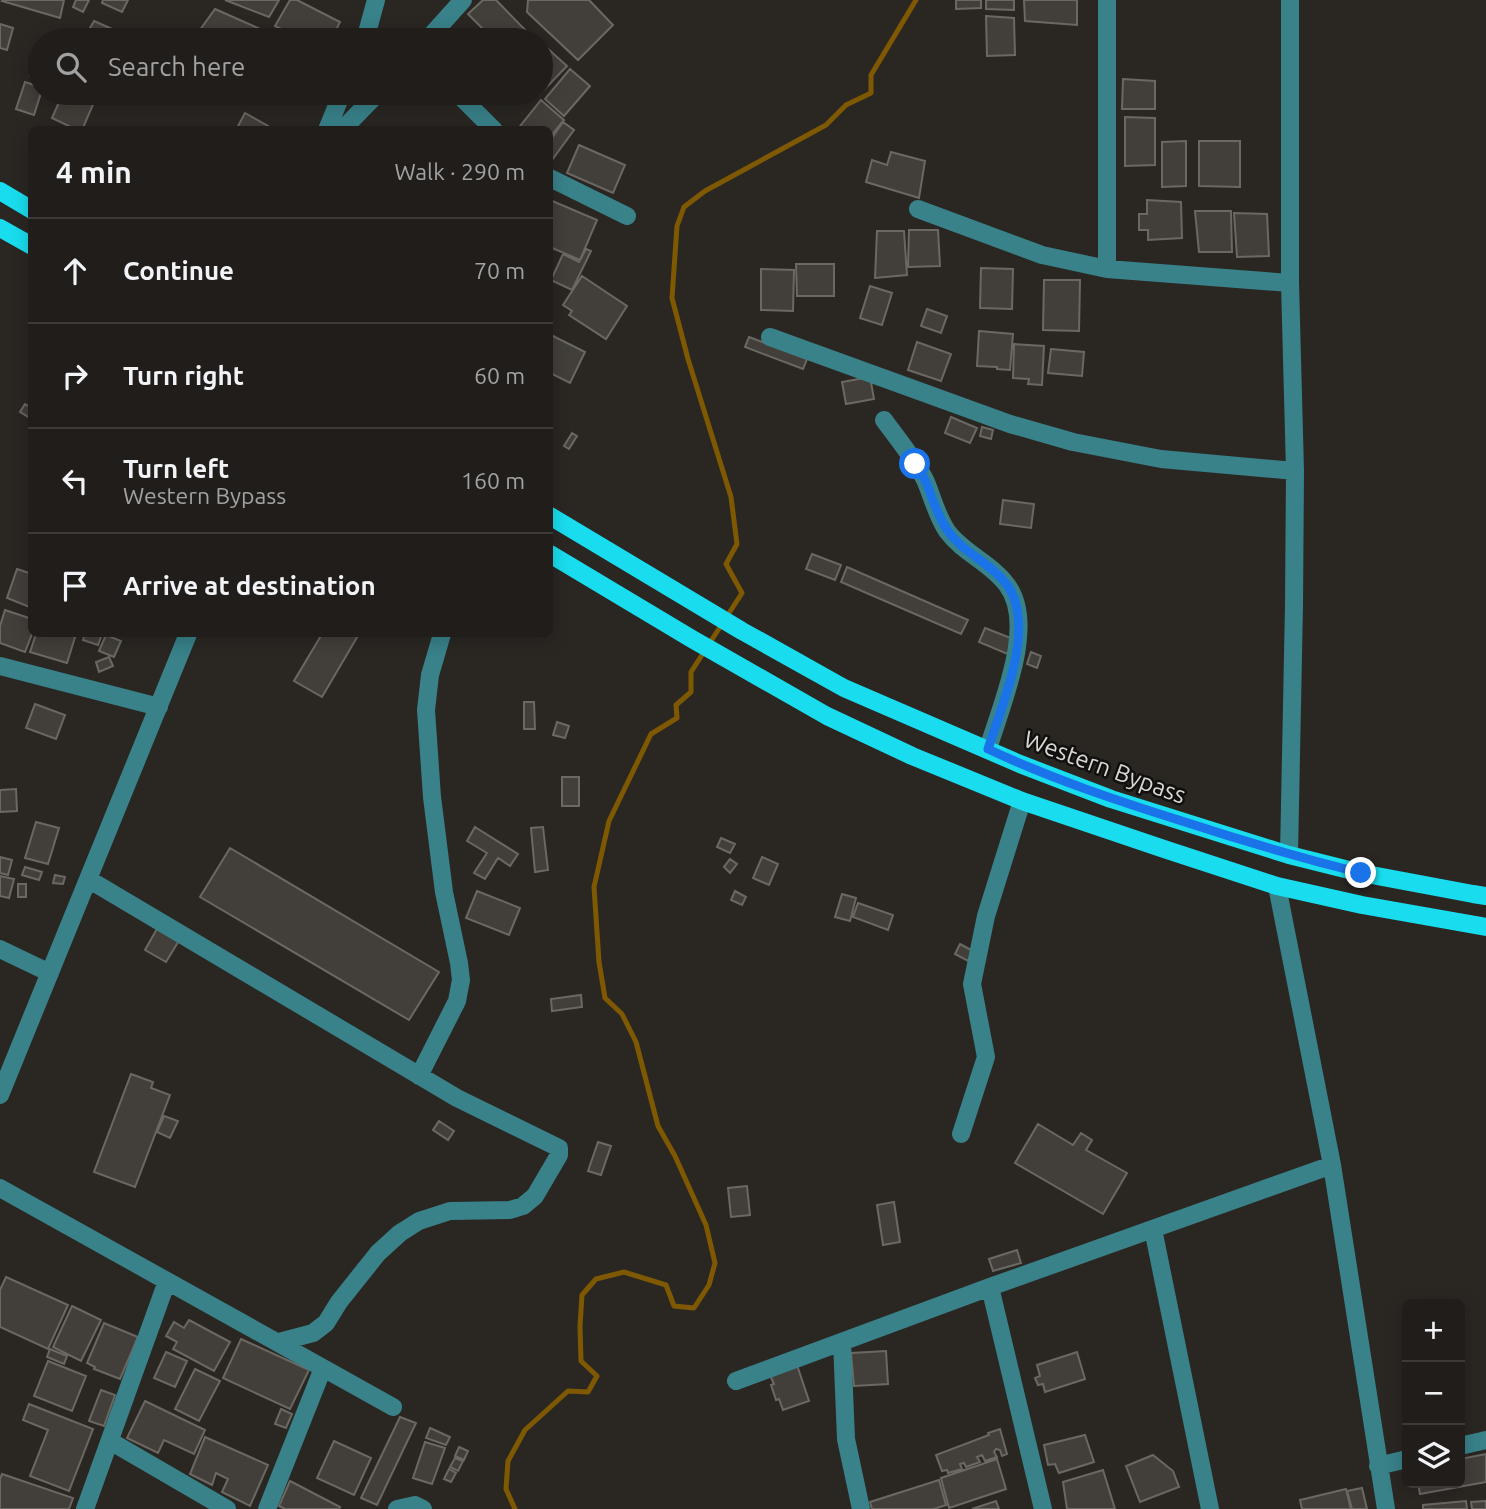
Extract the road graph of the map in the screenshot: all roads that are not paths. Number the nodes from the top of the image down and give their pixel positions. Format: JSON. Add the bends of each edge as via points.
{"nodes":[{"id":1,"x":376,"y":0,"type":"edge"},
{"id":2,"x":463,"y":0,"type":"edge"},
{"id":3,"x":1107,"y":0,"type":"edge"},
{"id":4,"x":1290,"y":0,"type":"edge"},
{"id":5,"x":368,"y":28,"type":"edge"},
{"id":6,"x":438,"y":28,"type":"edge"},
{"id":7,"x":337,"y":105,"type":"edge"},
{"id":8,"x":366,"y":105,"type":"edge"},
{"id":9,"x":469,"y":105,"type":"edge"},
{"id":10,"x":329,"y":126,"type":"edge"},
{"id":11,"x":346,"y":126,"type":"edge"},
{"id":12,"x":490,"y":126,"type":"edge"},
{"id":13,"x":553,"y":179,"type":"edge"},
{"id":14,"x":0,"y":191,"type":"edge"},
{"id":15,"x":28,"y":208,"type":"edge"},
{"id":16,"x":918,"y":209,"type":"dead end"},
{"id":17,"x":627,"y":216,"type":"dead end"},
{"id":18,"x":0,"y":228,"type":"edge"},
{"id":19,"x":28,"y":244,"type":"edge"},
{"id":20,"x":1107,"y":269,"type":"junction"},
{"id":21,"x":1290,"y":283,"type":"junction"},
{"id":22,"x":770,"y":337,"type":"dead end"},
{"id":23,"x":884,"y":420,"type":"dead end"},
{"id":24,"x":1295,"y":471,"type":"junction"},
{"id":25,"x":553,"y":518,"type":"edge"},
{"id":26,"x":553,"y":556,"type":"edge"},
{"id":27,"x":187,"y":637,"type":"edge"},
{"id":28,"x":441,"y":637,"type":"edge"},
{"id":29,"x":0,"y":666,"type":"edge"},
{"id":30,"x":159,"y":707,"type":"junction"},
{"id":31,"x":988,"y":749,"type":"junction"},
{"id":32,"x":1022,"y":801,"type":"junction"},
{"id":33,"x":1289,"y":855,"type":"junction"},
{"id":34,"x":88,"y":879,"type":"junction"},
{"id":35,"x":1277,"y":886,"type":"junction"},
{"id":36,"x":1486,"y":895,"type":"edge"},
{"id":37,"x":1486,"y":927,"type":"edge"},
{"id":38,"x":0,"y":949,"type":"edge"},
{"id":39,"x":50,"y":973,"type":"junction"},
{"id":40,"x":419,"y":1076,"type":"junction"},
{"id":41,"x":0,"y":1095,"type":"edge"},
{"id":42,"x":961,"y":1134,"type":"dead end"},
{"id":43,"x":1332,"y":1165,"type":"junction"},
{"id":44,"x":0,"y":1188,"type":"edge"},
{"id":45,"x":1153,"y":1229,"type":"junction"},
{"id":46,"x":167,"y":1281,"type":"junction"},
{"id":47,"x":990,"y":1287,"type":"junction"},
{"id":48,"x":279,"y":1342,"type":"junction"},
{"id":49,"x":842,"y":1342,"type":"junction"},
{"id":50,"x":323,"y":1368,"type":"junction"},
{"id":51,"x":736,"y":1381,"type":"dead end"},
{"id":52,"x":393,"y":1407,"type":"dead end"},
{"id":53,"x":1486,"y":1440,"type":"edge"},
{"id":54,"x":110,"y":1441,"type":"junction"},
{"id":55,"x":1465,"y":1445,"type":"edge"},
{"id":56,"x":1402,"y":1460,"type":"edge"},
{"id":57,"x":1378,"y":1466,"type":"junction"},
{"id":58,"x":85,"y":1509,"type":"edge"},
{"id":59,"x":227,"y":1509,"type":"edge"},
{"id":60,"x":267,"y":1509,"type":"edge"},
{"id":61,"x":397,"y":1509,"type":"edge"},
{"id":62,"x":423,"y":1509,"type":"edge"},
{"id":63,"x":861,"y":1509,"type":"edge"},
{"id":64,"x":1043,"y":1509,"type":"edge"},
{"id":65,"x":1210,"y":1509,"type":"edge"},
{"id":66,"x":1386,"y":1509,"type":"edge"}],
"edges":[{"from":1,"to":5,"type":"street"},
{"from":2,"to":6,"type":"street"},
{"from":3,"to":20,"type":"street"},
{"from":4,"to":21,"type":"street"},
{"from":7,"to":10,"type":"street"},
{"from":8,"to":11,"type":"street"},
{"from":9,"to":12,"type":"street"},
{"from":13,"to":17,"type":"street"},
{"from":14,"to":15,"type":"main road"},
{"from":16,"to":20,"type":"street","via":[[1042,255]]},
{"from":18,"to":19,"type":"main road"},
{"from":20,"to":21,"type":"street"},
{"from":21,"to":24,"type":"street"},
{"from":22,"to":24,"type":"street","via":[[1010,424],[1073,442],[1161,459]]},
{"from":23,"to":31,"type":"street","via":[[925,480],[948,532],[1008,585],[1016,602],[1018,653]]},
{"from":24,"to":33,"type":"street"},
{"from":25,"to":31,"type":"main road","name":"Western Bypass","via":[[844,688]]},
{"from":26,"to":32,"type":"main road","via":[[827,716]]},
{"from":27,"to":30,"type":"street"},
{"from":28,"to":40,"type":"street","via":[[426,710],[444,892],[461,980],[457,1001]]},
{"from":29,"to":30,"type":"street"},
{"from":30,"to":34,"type":"street"},
{"from":31,"to":33,"type":"main road","name":"Western Bypass","via":[[1111,799]]},
{"from":32,"to":35,"type":"main road"},
{"from":32,"to":42,"type":"street","via":[[986,916],[972,984],[986,1057]]},
{"from":33,"to":36,"type":"main road","name":"Western Bypass"},
{"from":34,"to":39,"type":"street"},
{"from":34,"to":40,"type":"street"},
{"from":35,"to":37,"type":"main road"},
{"from":35,"to":43,"type":"street"},
{"from":38,"to":39,"type":"street"},
{"from":39,"to":41,"type":"street"},
{"from":40,"to":48,"type":"street","via":[[559,1148],[557,1159],[535,1196],[523,1206],[450,1211],[400,1233],[378,1253],[326,1322],[313,1333]]},
{"from":43,"to":45,"type":"street"},
{"from":43,"to":57,"type":"street"},
{"from":44,"to":46,"type":"street"},
{"from":45,"to":47,"type":"street"},
{"from":45,"to":65,"type":"street"},
{"from":46,"to":48,"type":"street"},
{"from":46,"to":54,"type":"street"},
{"from":47,"to":49,"type":"street"},
{"from":47,"to":64,"type":"street"},
{"from":48,"to":50,"type":"street"},
{"from":49,"to":51,"type":"street"},
{"from":49,"to":63,"type":"street","via":[[846,1439]]},
{"from":50,"to":52,"type":"street"},
{"from":50,"to":60,"type":"street"},
{"from":53,"to":55,"type":"street"},
{"from":54,"to":58,"type":"street"},
{"from":54,"to":59,"type":"street"},
{"from":56,"to":57,"type":"street"},
{"from":57,"to":66,"type":"street"},
{"from":61,"to":62,"type":"street","via":[[415,1505]]}]}
